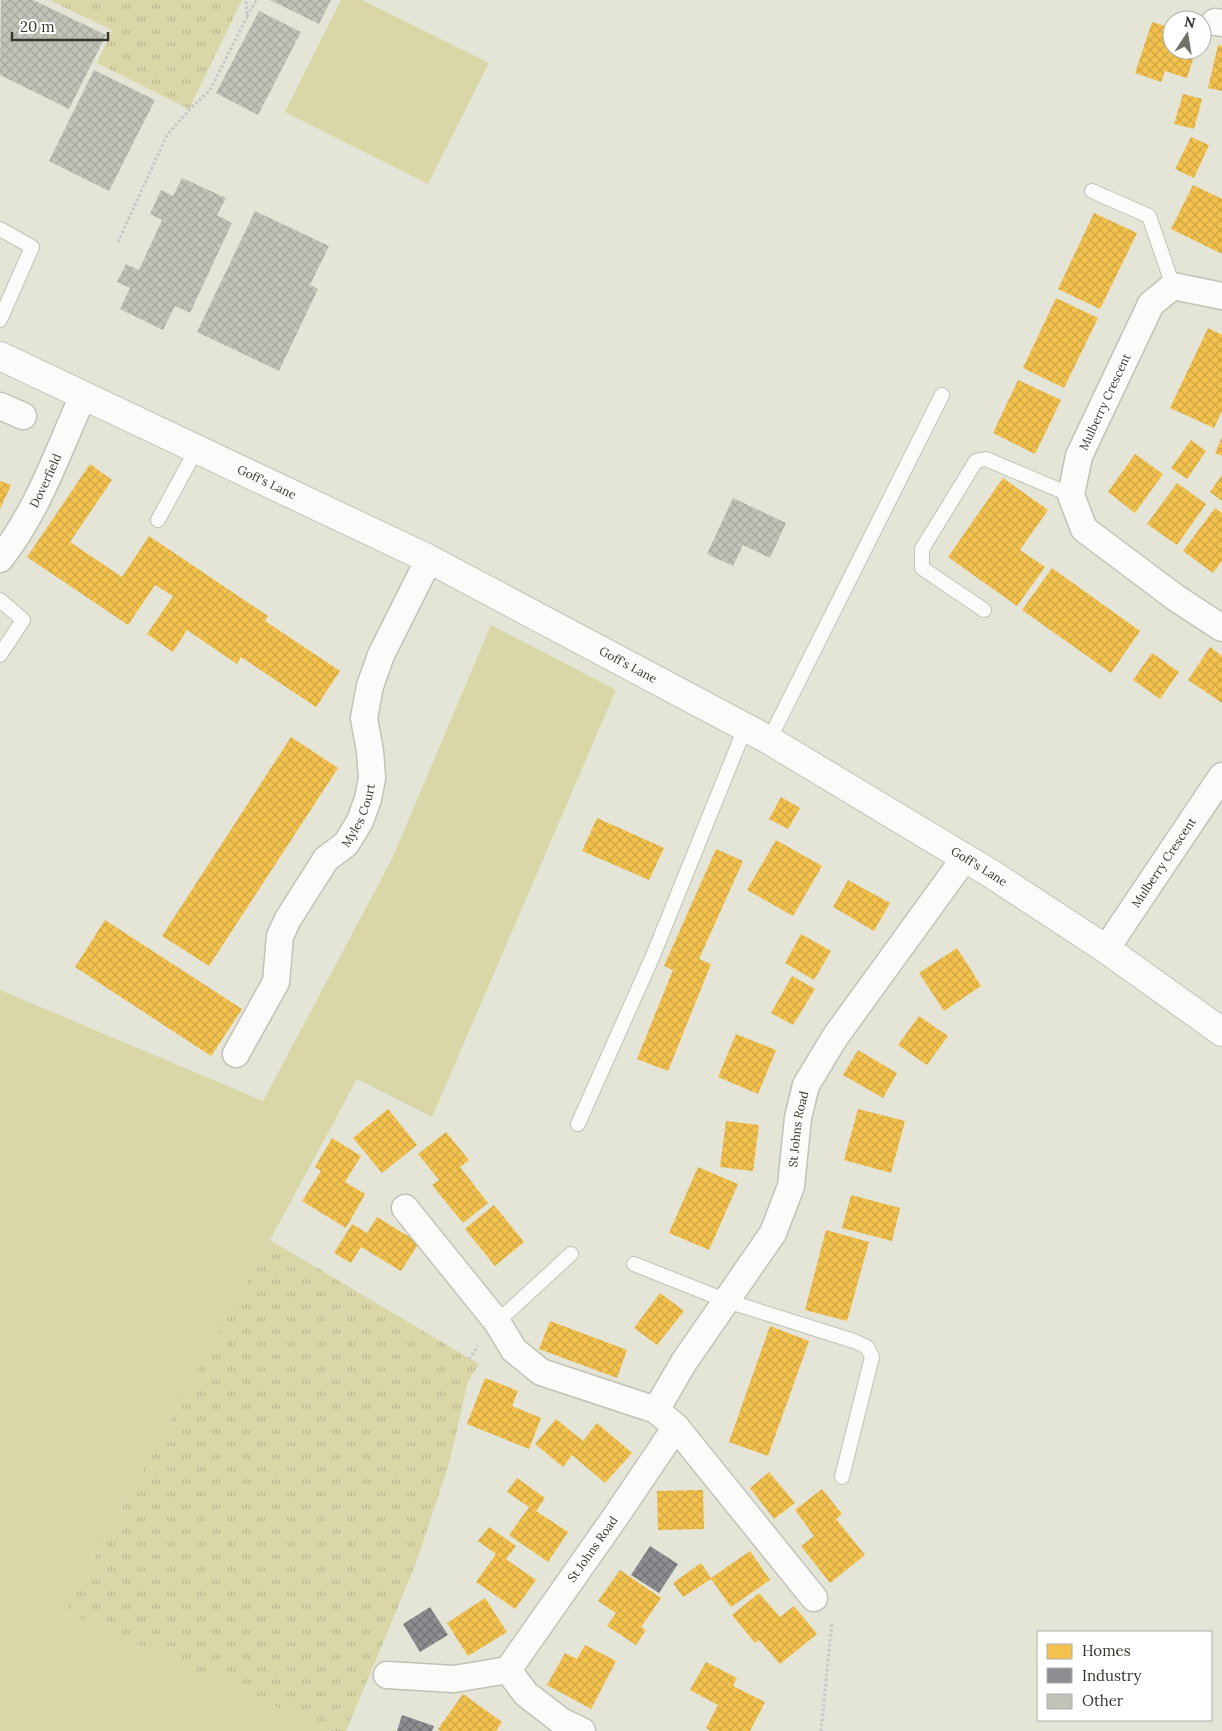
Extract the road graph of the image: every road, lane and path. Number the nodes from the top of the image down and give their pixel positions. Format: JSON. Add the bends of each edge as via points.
{"nodes":[{"id":1,"x":246,"y":0,"type":"edge"},
{"id":2,"x":257,"y":0,"type":"edge"},
{"id":3,"x":247,"y":17,"type":"junction"},
{"id":4,"x":1092,"y":191,"type":"dead end"},
{"id":5,"x":0,"y":229,"type":"edge"},
{"id":6,"x":118,"y":242,"type":"dead end"},
{"id":7,"x":1173,"y":286,"type":"junction"},
{"id":8,"x":1222,"y":296,"type":"edge"},
{"id":9,"x":0,"y":320,"type":"edge"},
{"id":10,"x":0,"y":356,"type":"edge"},
{"id":11,"x":942,"y":395,"type":"dead end"},
{"id":12,"x":83,"y":396,"type":"junction"},
{"id":13,"x":196,"y":450,"type":"junction"},
{"id":14,"x":1071,"y":495,"type":"junction"},
{"id":15,"x":158,"y":520,"type":"dead end"},
{"id":16,"x":429,"y":558,"type":"junction"},
{"id":17,"x":0,"y":559,"type":"edge"},
{"id":18,"x":0,"y":600,"type":"edge"},
{"id":19,"x":984,"y":610,"type":"dead end"},
{"id":20,"x":1222,"y":628,"type":"edge"},
{"id":21,"x":0,"y":656,"type":"edge"},
{"id":22,"x":745,"y":728,"type":"junction"},
{"id":23,"x":769,"y":740,"type":"junction"},
{"id":24,"x":1222,"y":776,"type":"edge"},
{"id":25,"x":964,"y":859,"type":"junction"},
{"id":26,"x":1106,"y":949,"type":"junction"},
{"id":27,"x":1222,"y":1032,"type":"edge"},
{"id":28,"x":236,"y":1054,"type":"dead end"},
{"id":29,"x":578,"y":1124,"type":"dead end"},
{"id":30,"x":405,"y":1208,"type":"dead end"},
{"id":31,"x":571,"y":1254,"type":"dead end"},
{"id":32,"x":634,"y":1264,"type":"dead end"},
{"id":33,"x":727,"y":1301,"type":"junction"},
{"id":34,"x":497,"y":1322,"type":"junction"},
{"id":35,"x":656,"y":1410,"type":"junction"},
{"id":36,"x":676,"y":1427,"type":"junction"},
{"id":37,"x":842,"y":1478,"type":"dead end"},
{"id":38,"x":814,"y":1598,"type":"joint"},
{"id":39,"x":508,"y":1670,"type":"junction"},
{"id":40,"x":387,"y":1675,"type":"dead end"},
{"id":41,"x":582,"y":1731,"type":"edge"},
{"id":42,"x":821,"y":1731,"type":"edge"}],
"edges":[{"from":1,"to":3,"type":"path"},
{"from":2,"to":3,"type":"path"},
{"from":3,"to":6,"type":"path","via":[[210,90],[167,135]]},
{"from":4,"to":7,"type":"lane","via":[[1149,216]]},
{"from":5,"to":9,"type":"lane","via":[[32,247]]},
{"from":7,"to":8,"type":"street"},
{"from":7,"to":14,"type":"street","name":"Mulberry Crescent","via":[[1151,304],[1079,456]]},
{"from":10,"to":12,"type":"main road","name":"Goff's Lane"},
{"from":11,"to":23,"type":"lane"},
{"from":12,"to":13,"type":"main road","name":"Goff's Lane"},
{"from":12,"to":17,"type":"street","name":"Doverfield","via":[[33,508]]},
{"from":13,"to":15,"type":"lane"},
{"from":13,"to":16,"type":"main road","name":"Goff's Lane"},
{"from":14,"to":19,"type":"lane","via":[[986,459],[976,461],[922,549],[922,568]]},
{"from":14,"to":20,"type":"street","via":[[1084,529]]},
{"from":16,"to":22,"type":"main road","name":"Goff's Lane"},
{"from":16,"to":28,"type":"street","name":"Myles Court","via":[[381,655],[370,686],[364,718],[372,778],[360,821],[346,844],[326,859],[288,919],[280,936],[276,982]]},
{"from":18,"to":21,"type":"lane","via":[[23,620]]},
{"from":22,"to":23,"type":"main road","name":"Goff's Lane"},
{"from":22,"to":29,"type":"lane","via":[[652,958]]},
{"from":23,"to":25,"type":"main road","name":"Goff's Lane"},
{"from":24,"to":26,"type":"street","name":"Mulberry Crescent"},
{"from":25,"to":26,"type":"main road","name":"Goff's Lane"},
{"from":25,"to":33,"type":"street","name":"St Johns Road","via":[[835,1037],[806,1085],[798,1118],[791,1186],[773,1232]]},
{"from":26,"to":27,"type":"main road","name":"Goff's Lane"},
{"from":30,"to":34,"type":"street"},
{"from":31,"to":34,"type":"lane"},
{"from":32,"to":33,"type":"lane"},
{"from":33,"to":35,"type":"street","name":"St Johns Road","via":[[684,1362]]},
{"from":33,"to":37,"type":"lane","via":[[867,1347],[872,1357]]},
{"from":34,"to":35,"type":"street","via":[[514,1350],[541,1372]]},
{"from":35,"to":36,"type":"street"},
{"from":36,"to":38,"type":"street"},
{"from":36,"to":39,"type":"street","name":"St Johns Road"},
{"from":38,"to":42,"type":"path","via":[[832,1623]]},
{"from":39,"to":40,"type":"street","via":[[454,1679]]},
{"from":39,"to":41,"type":"street","via":[[526,1694],[561,1721]]}]}
